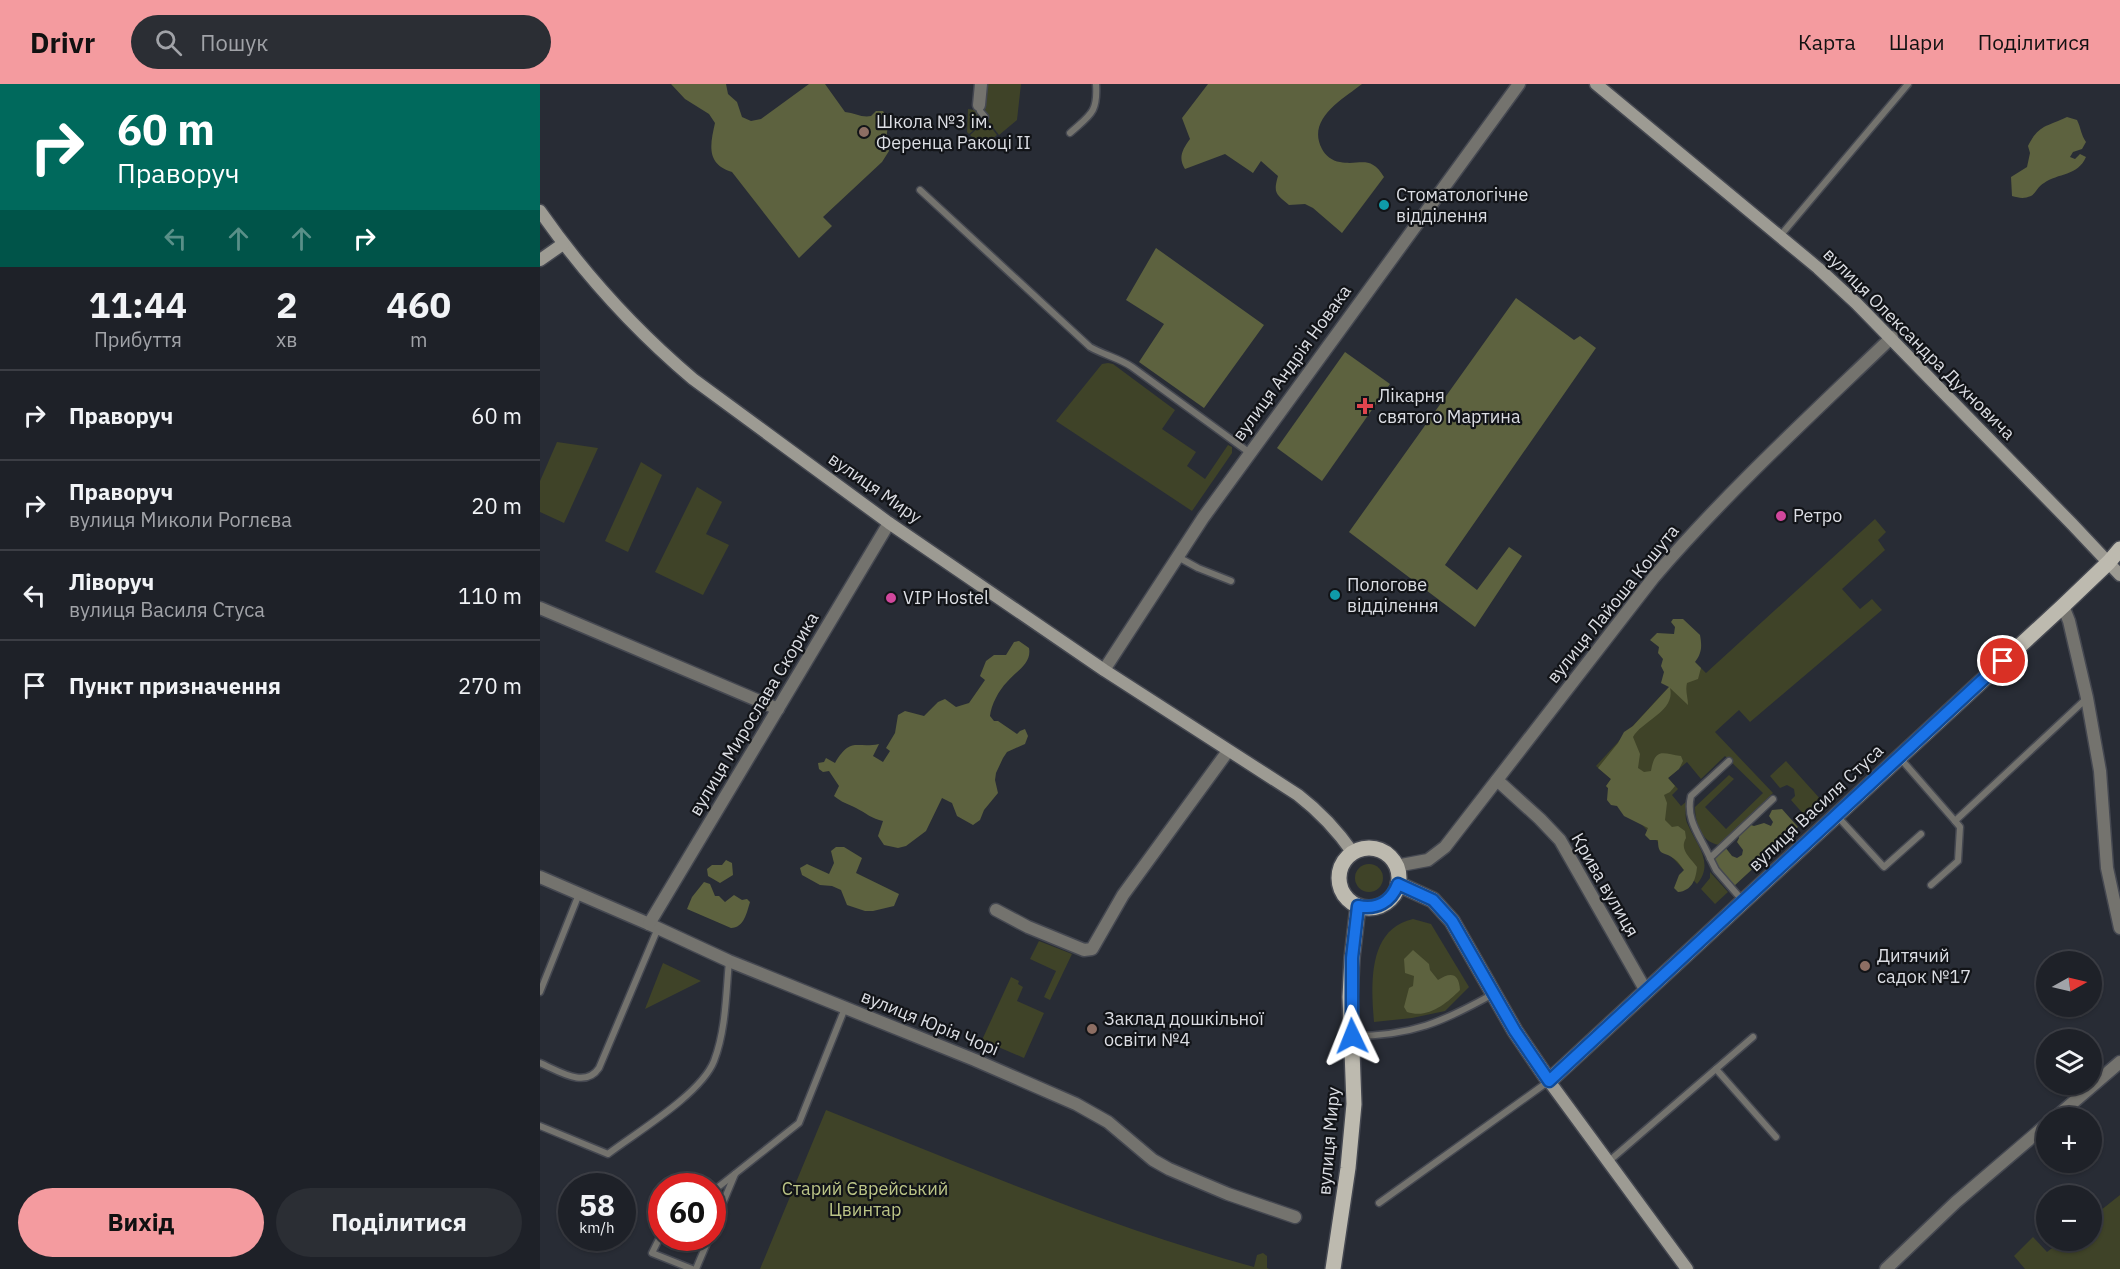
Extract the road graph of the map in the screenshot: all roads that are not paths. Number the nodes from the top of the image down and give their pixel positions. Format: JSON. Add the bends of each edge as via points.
{"nodes":[{"id":1,"x":981,"y":84,"type":"edge"},
{"id":2,"x":1096,"y":84,"type":"edge"},
{"id":3,"x":1519,"y":84,"type":"edge"},
{"id":4,"x":1596,"y":84,"type":"edge"},
{"id":5,"x":1908,"y":84,"type":"edge"},
{"id":6,"x":979,"y":105,"type":"joint"},
{"id":7,"x":985,"y":117,"type":"dead end"},
{"id":8,"x":1070,"y":134,"type":"dead end"},
{"id":9,"x":920,"y":190,"type":"dead end"},
{"id":10,"x":540,"y":211,"type":"edge"},
{"id":11,"x":1780,"y":236,"type":"junction"},
{"id":12,"x":563,"y":244,"type":"junction"},
{"id":13,"x":540,"y":260,"type":"edge"},
{"id":14,"x":1892,"y":337,"type":"junction"},
{"id":15,"x":1250,"y":453,"type":"junction"},
{"id":16,"x":889,"y":523,"type":"junction"},
{"id":17,"x":2120,"y":549,"type":"edge"},
{"id":18,"x":1178,"y":557,"type":"junction"},
{"id":19,"x":2109,"y":562,"type":"junction"},
{"id":20,"x":2120,"y":575,"type":"edge"},
{"id":21,"x":1231,"y":581,"type":"dead end"},
{"id":22,"x":2063,"y":606,"type":"junction"},
{"id":23,"x":540,"y":608,"type":"edge"},
{"id":24,"x":1104,"y":670,"type":"junction"},
{"id":25,"x":2086,"y":698,"type":"junction"},
{"id":26,"x":778,"y":709,"type":"junction"},
{"id":27,"x":1228,"y":751,"type":"junction"},
{"id":28,"x":1899,"y":758,"type":"junction"},
{"id":29,"x":1729,"y":761,"type":"dead end"},
{"id":30,"x":1497,"y":780,"type":"junction"},
{"id":31,"x":1773,"y":799,"type":"dead end"},
{"id":32,"x":1964,"y":812,"type":"junction"},
{"id":33,"x":1836,"y":816,"type":"junction"},
{"id":34,"x":1954,"y":821,"type":"junction"},
{"id":35,"x":1960,"y":827,"type":"junction"},
{"id":36,"x":1922,"y":834,"type":"dead end"},
{"id":37,"x":1353,"y":853,"type":"junction"},
{"id":38,"x":1710,"y":858,"type":"junction"},
{"id":39,"x":1396,"y":866,"type":"junction"},
{"id":40,"x":540,"y":877,"type":"edge"},
{"id":41,"x":1398,"y":884,"type":"junction"},
{"id":42,"x":1931,"y":885,"type":"dead end"},
{"id":43,"x":579,"y":894,"type":"junction"},
{"id":44,"x":1743,"y":902,"type":"junction"},
{"id":45,"x":1358,"y":906,"type":"junction"},
{"id":46,"x":996,"y":910,"type":"dead end"},
{"id":47,"x":654,"y":926,"type":"junction"},
{"id":48,"x":2120,"y":928,"type":"edge"},
{"id":49,"x":729,"y":961,"type":"junction"},
{"id":50,"x":1646,"y":991,"type":"junction"},
{"id":51,"x":540,"y":992,"type":"edge"},
{"id":52,"x":1493,"y":994,"type":"junction"},
{"id":53,"x":845,"y":1007,"type":"junction"},
{"id":54,"x":1352,"y":1036,"type":"junction"},
{"id":55,"x":1753,"y":1037,"type":"dead end"},
{"id":56,"x":2120,"y":1062,"type":"edge"},
{"id":57,"x":540,"y":1063,"type":"edge"},
{"id":58,"x":1716,"y":1069,"type":"junction"},
{"id":59,"x":1549,"y":1081,"type":"junction"},
{"id":60,"x":2068,"y":1107,"type":"edge"},
{"id":61,"x":540,"y":1126,"type":"edge"},
{"id":62,"x":2036,"y":1134,"type":"edge"},
{"id":63,"x":1776,"y":1137,"type":"dead end"},
{"id":64,"x":1608,"y":1162,"type":"junction"},
{"id":65,"x":736,"y":1173,"type":"junction"},
{"id":66,"x":726,"y":1181,"type":"edge"},
{"id":67,"x":726,"y":1196,"type":"edge"},
{"id":68,"x":1379,"y":1203,"type":"dead end"},
{"id":69,"x":1295,"y":1217,"type":"dead end"},
{"id":70,"x":653,"y":1251,"type":"edge"},
{"id":71,"x":703,"y":1251,"type":"edge"},
{"id":72,"x":694,"y":1269,"type":"edge"},
{"id":73,"x":1333,"y":1269,"type":"edge"},
{"id":74,"x":1687,"y":1269,"type":"edge"},
{"id":75,"x":1886,"y":1269,"type":"edge"}],
"edges":[{"from":1,"to":6,"type":"street"},
{"from":2,"to":8,"type":"lane","via":[[1093,112]]},
{"from":3,"to":15,"type":"street","name":"вулиця Андрія Новака"},
{"from":4,"to":11,"type":"main road","name":"вулиця Олександра Духновича"},
{"from":5,"to":11,"type":"lane"},
{"from":6,"to":7,"type":"lane"},
{"from":9,"to":15,"type":"lane","via":[[1090,347],[1132,367]]},
{"from":10,"to":12,"type":"main road","name":"вулиця Миру"},
{"from":11,"to":14,"type":"main road","name":"вулиця Олександра Духновича"},
{"from":12,"to":13,"type":"main road"},
{"from":12,"to":16,"type":"main road","name":"вулиця Миру","via":[[609,300],[667,357],[722,402]]},
{"from":14,"to":19,"type":"main road","name":"вулиця Олександра Духновича"},
{"from":14,"to":30,"type":"street","name":"вулиця Лайоша Кошута","via":[[1681,545]]},
{"from":15,"to":18,"type":"street","name":"вулиця Андрія Новака"},
{"from":16,"to":24,"type":"main road","name":"вулиця Миру"},
{"from":16,"to":26,"type":"street","name":"вулиця Мирослава Скорика"},
{"from":17,"to":19,"type":"main road","name":"вулиця Василя Стуса"},
{"from":18,"to":21,"type":"lane"},
{"from":18,"to":24,"type":"street","name":"вулиця Андрія Новака"},
{"from":19,"to":20,"type":"main road","name":"вулиця Олександра Духновича"},
{"from":19,"to":22,"type":"main road","name":"вулиця Василя Стуса"},
{"from":22,"to":25,"type":"street"},
{"from":22,"to":28,"type":"main road","name":"вулиця Василя Стуса"},
{"from":23,"to":26,"type":"street"},
{"from":24,"to":27,"type":"main road","name":"вулиця Миру"},
{"from":25,"to":32,"type":"lane"},
{"from":25,"to":48,"type":"street","via":[[2100,771],[2107,868]]},
{"from":26,"to":47,"type":"street","name":"вулиця Мирослава Скорика"},
{"from":27,"to":37,"type":"main road","name":"вулиця Миру","via":[[1317,810]]},
{"from":27,"to":46,"type":"street","via":[[1124,895],[1092,949],[1084,950]]},
{"from":28,"to":33,"type":"main road","name":"вулиця Василя Стуса"},
{"from":28,"to":34,"type":"lane"},
{"from":29,"to":38,"type":"lane","via":[[1690,801],[1691,821]]},
{"from":30,"to":39,"type":"street","name":"вулиця Лайоша Кошута","via":[[1436,855]]},
{"from":30,"to":50,"type":"street","name":"Крива вулиця","via":[[1560,840]]},
{"from":31,"to":38,"type":"lane"},
{"from":32,"to":34,"type":"lane"},
{"from":32,"to":35,"type":"lane"},
{"from":33,"to":36,"type":"lane","via":[[1884,867]]},
{"from":33,"to":44,"type":"main road","name":"вулиця Василя Стуса"},
{"from":34,"to":35,"type":"lane"},
{"from":35,"to":42,"type":"lane","via":[[1958,861]]},
{"from":37,"to":39,"type":"main road","via":[[1376,849]]},
{"from":37,"to":45,"type":"main road","via":[[1344,862],[1339,881],[1347,899]]},
{"from":38,"to":44,"type":"lane"},
{"from":39,"to":41,"type":"main road"},
{"from":40,"to":43,"type":"street","name":"вулиця Юрія Чорі"},
{"from":41,"to":45,"type":"main road","via":[[1381,905]]},
{"from":41,"to":52,"type":"main road","via":[[1441,906]]},
{"from":43,"to":47,"type":"street","name":"вулиця Юрія Чорі"},
{"from":43,"to":51,"type":"lane"},
{"from":44,"to":50,"type":"main road","name":"вулиця Василя Стуса"},
{"from":45,"to":54,"type":"main road","name":"вулиця Миру","via":[[1352,958]]},
{"from":47,"to":49,"type":"street","name":"вулиця Юрія Чорі"},
{"from":47,"to":57,"type":"lane","via":[[600,1068],[585,1079]]},
{"from":49,"to":53,"type":"street","name":"вулиця Юрія Чорі"},
{"from":49,"to":61,"type":"lane","via":[[720,1039],[714,1061],[698,1086],[608,1154]]},
{"from":50,"to":59,"type":"main road","name":"вулиця Василя Стуса"},
{"from":52,"to":54,"type":"lane","via":[[1423,1028],[1384,1036]]},
{"from":52,"to":59,"type":"main road"},
{"from":53,"to":65,"type":"lane","via":[[799,1123]]},
{"from":53,"to":69,"type":"street","name":"вулиця Юрія Чорі","via":[[1076,1104],[1108,1122],[1168,1169]]},
{"from":54,"to":73,"type":"main road","name":"вулиця Миру","via":[[1354,1104]]},
{"from":55,"to":58,"type":"lane"},
{"from":56,"to":60,"type":"street"},
{"from":58,"to":63,"type":"lane"},
{"from":58,"to":64,"type":"lane"},
{"from":59,"to":64,"type":"main road"},
{"from":59,"to":68,"type":"lane"},
{"from":62,"to":75,"type":"street"},
{"from":64,"to":74,"type":"main road"},
{"from":65,"to":66,"type":"lane"},
{"from":65,"to":67,"type":"lane"},
{"from":70,"to":72,"type":"lane"},
{"from":71,"to":72,"type":"lane"}]}
